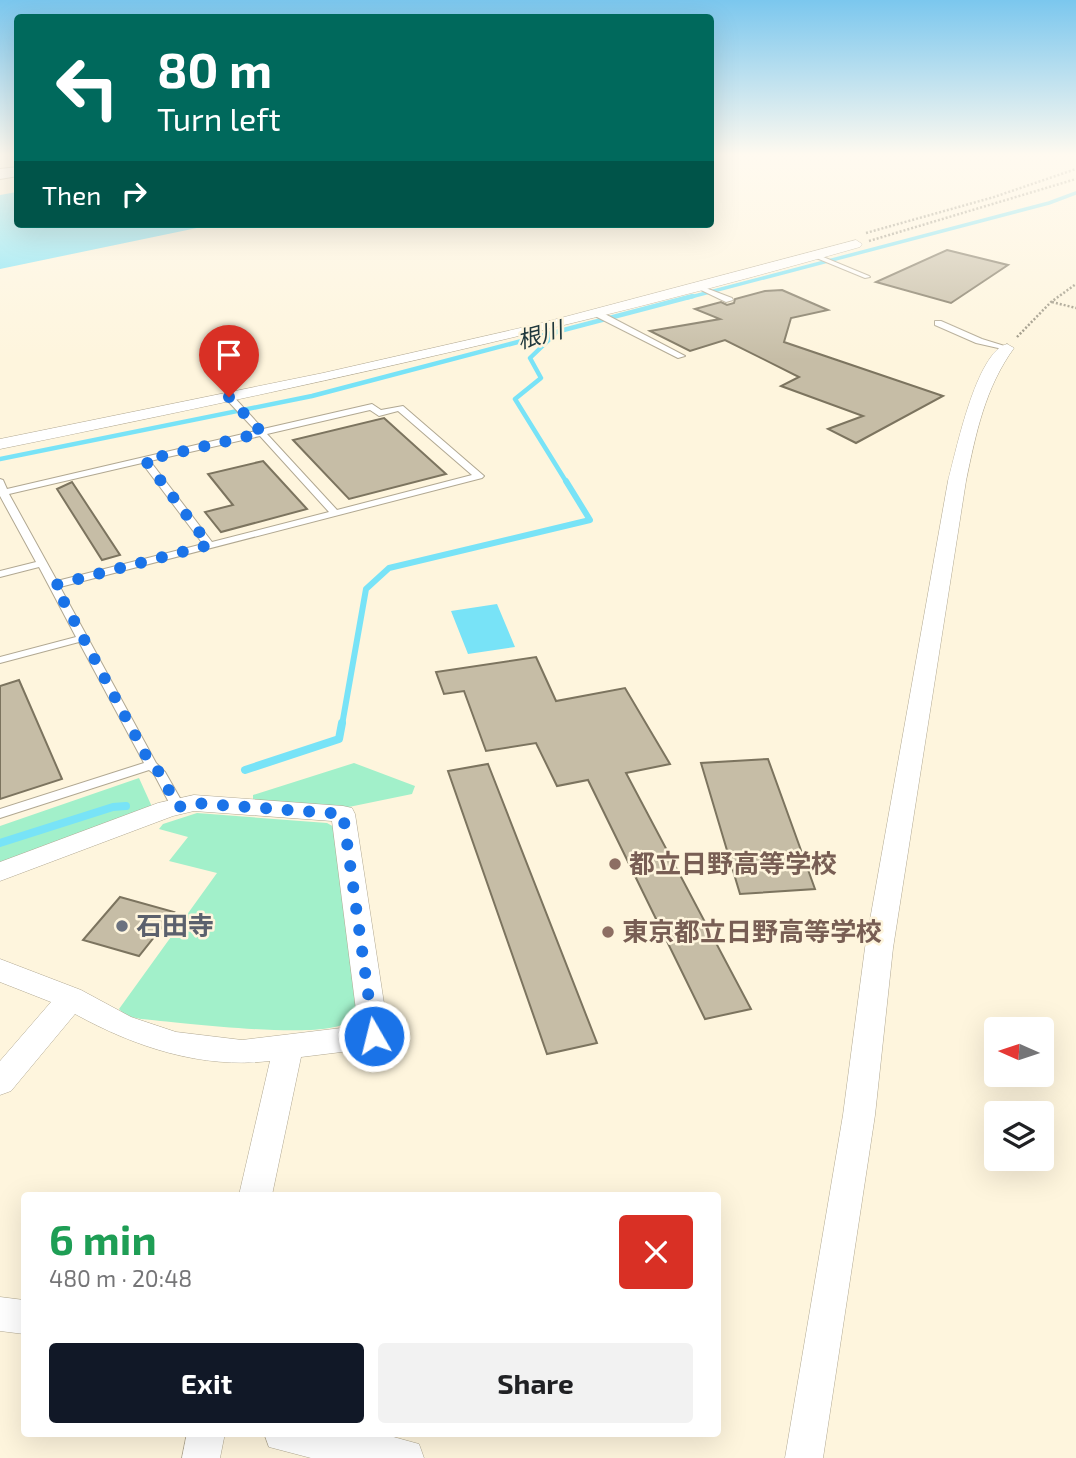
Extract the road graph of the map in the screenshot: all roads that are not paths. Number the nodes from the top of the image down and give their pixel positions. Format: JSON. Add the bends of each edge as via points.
{"nodes":[{"id":1,"x":856,"y":244,"type":"road end"},
{"id":2,"x":820,"y":258,"type":"junction"},
{"id":3,"x":867,"y":277,"type":"dead end"},
{"id":4,"x":705,"y":289,"type":"junction"},
{"id":5,"x":725,"y":298,"type":"dead end"},
{"id":6,"x":603,"y":316,"type":"junction"},
{"id":7,"x":938,"y":323,"type":"dead end"},
{"id":8,"x":1007,"y":348,"type":"joint"},
{"id":9,"x":681,"y":356,"type":"dead end"},
{"id":10,"x":238,"y":406,"type":"junction"},
{"id":11,"x":262,"y":433,"type":"junction"},
{"id":12,"x":0,"y":444,"type":"edge"},
{"id":13,"x":145,"y":460,"type":"junction"},
{"id":14,"x":1,"y":489,"type":"edge"},
{"id":15,"x":335,"y":513,"type":"junction"},
{"id":16,"x":209,"y":545,"type":"junction"},
{"id":17,"x":43,"y":564,"type":"junction"},
{"id":18,"x":0,"y":574,"type":"edge"},
{"id":19,"x":55,"y":585,"type":"junction"},
{"id":20,"x":83,"y":638,"type":"junction"},
{"id":21,"x":0,"y":660,"type":"edge"},
{"id":22,"x":151,"y":765,"type":"junction"},
{"id":23,"x":178,"y":807,"type":"junction"},
{"id":24,"x":0,"y":814,"type":"edge"},
{"id":25,"x":0,"y":872,"type":"edge"},
{"id":26,"x":0,"y":970,"type":"edge"},
{"id":27,"x":71,"y":998,"type":"junction"},
{"id":28,"x":288,"y":1048,"type":"junction"},
{"id":29,"x":0,"y":1082,"type":"edge"},
{"id":30,"x":257,"y":1192,"type":"edge"},
{"id":31,"x":0,"y":1314,"type":"edge"},
{"id":32,"x":21,"y":1317,"type":"edge"},
{"id":33,"x":205,"y":1437,"type":"edge"},
{"id":34,"x":302,"y":1437,"type":"edge"},
{"id":35,"x":201,"y":1458,"type":"edge"},
{"id":36,"x":405,"y":1458,"type":"edge"},
{"id":37,"x":804,"y":1458,"type":"edge"}],
"edges":[{"from":1,"to":2,"type":"street"},
{"from":2,"to":3,"type":"lane"},
{"from":2,"to":4,"type":"street"},
{"from":4,"to":5,"type":"lane"},
{"from":4,"to":6,"type":"street"},
{"from":6,"to":9,"type":"lane"},
{"from":6,"to":10,"type":"street"},
{"from":7,"to":8,"type":"lane"},
{"from":8,"to":37,"type":"street","via":[[995,362],[974,409],[957,481],[900,811],[859,1115]]},
{"from":10,"to":11,"type":"lane"},
{"from":10,"to":12,"type":"street"},
{"from":11,"to":13,"type":"lane"},
{"from":11,"to":15,"type":"lane"},
{"from":11,"to":15,"type":"lane","via":[[372,407],[379,413],[400,408],[479,476]]},
{"from":13,"to":14,"type":"lane"},
{"from":13,"to":16,"type":"lane"},
{"from":14,"to":17,"type":"lane"},
{"from":15,"to":16,"type":"lane"},
{"from":16,"to":19,"type":"lane"},
{"from":17,"to":18,"type":"lane"},
{"from":17,"to":19,"type":"lane"},
{"from":19,"to":20,"type":"lane"},
{"from":20,"to":21,"type":"lane"},
{"from":20,"to":22,"type":"lane"},
{"from":22,"to":23,"type":"lane"},
{"from":22,"to":24,"type":"lane"},
{"from":23,"to":25,"type":"street"},
{"from":23,"to":28,"type":"street","via":[[194,803],[343,814],[374,1036]]},
{"from":26,"to":27,"type":"street"},
{"from":27,"to":28,"type":"street","via":[[121,1025],[175,1044],[242,1052]]},
{"from":27,"to":29,"type":"street"},
{"from":28,"to":30,"type":"street"},
{"from":31,"to":32,"type":"street"},
{"from":33,"to":35,"type":"street"},
{"from":34,"to":36,"type":"street"}]}
